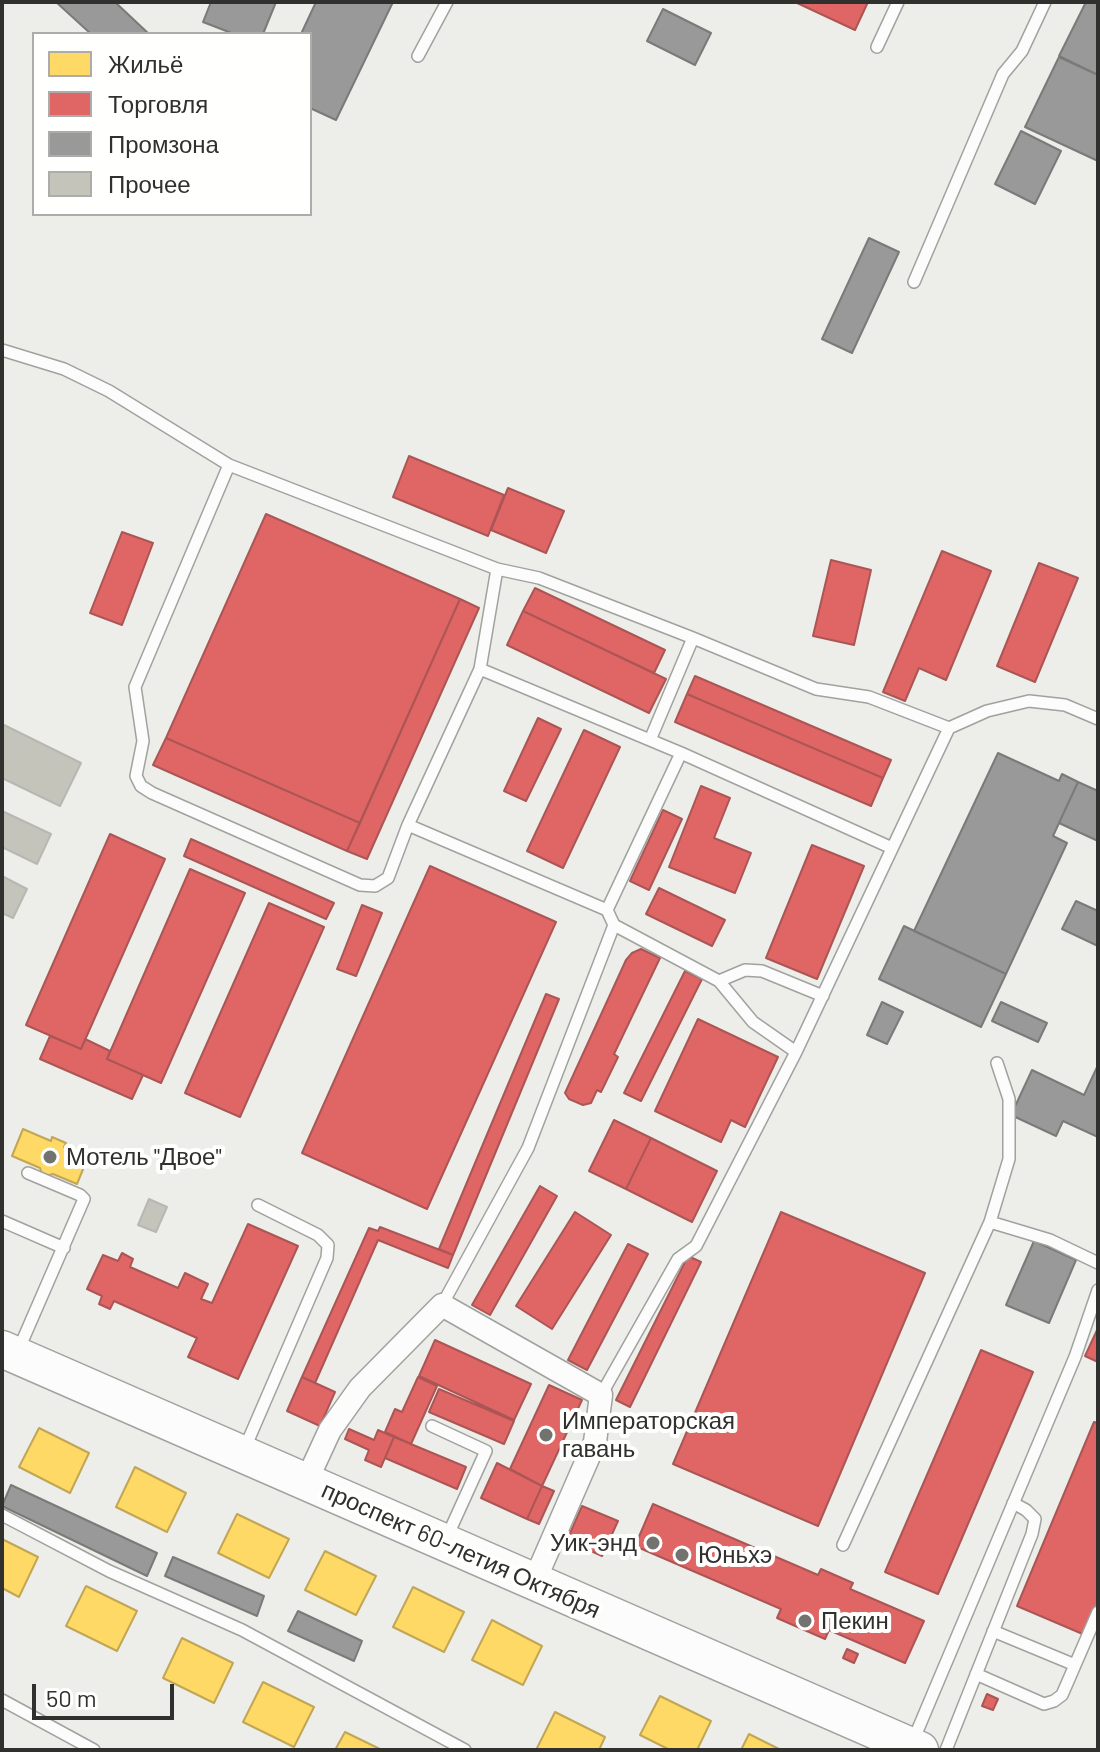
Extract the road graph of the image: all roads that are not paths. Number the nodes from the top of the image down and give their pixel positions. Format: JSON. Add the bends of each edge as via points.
{"nodes":[{"id":1,"x":447,"y":2,"type":"edge"},
{"id":2,"x":898,"y":2,"type":"edge"},
{"id":3,"x":1045,"y":2,"type":"edge"},
{"id":4,"x":877,"y":47,"type":"dead end"},
{"id":5,"x":418,"y":56,"type":"dead end"},
{"id":6,"x":914,"y":282,"type":"dead end"},
{"id":7,"x":2,"y":350,"type":"edge"},
{"id":8,"x":229,"y":465,"type":"junction"},
{"id":9,"x":497,"y":569,"type":"junction"},
{"id":10,"x":693,"y":638,"type":"junction"},
{"id":11,"x":480,"y":669,"type":"junction"},
{"id":12,"x":1098,"y":719,"type":"edge"},
{"id":13,"x":949,"y":728,"type":"junction"},
{"id":14,"x":650,"y":740,"type":"junction"},
{"id":15,"x":681,"y":753,"type":"junction"},
{"id":16,"x":408,"y":825,"type":"junction"},
{"id":17,"x":892,"y":848,"type":"junction"},
{"id":18,"x":607,"y":910,"type":"junction"},
{"id":19,"x":614,"y":925,"type":"junction"},
{"id":20,"x":719,"y":981,"type":"junction"},
{"id":21,"x":823,"y":996,"type":"junction"},
{"id":22,"x":796,"y":1052,"type":"junction"},
{"id":23,"x":997,"y":1063,"type":"dead end"},
{"id":24,"x":28,"y":1173,"type":"dead end"},
{"id":25,"x":258,"y":1205,"type":"dead end"},
{"id":26,"x":2,"y":1221,"type":"edge"},
{"id":27,"x":990,"y":1222,"type":"junction"},
{"id":28,"x":64,"y":1248,"type":"junction"},
{"id":29,"x":1098,"y":1263,"type":"edge"},
{"id":30,"x":1098,"y":1290,"type":"edge"},
{"id":31,"x":442,"y":1305,"type":"junction"},
{"id":32,"x":9,"y":1352,"type":"edge"},
{"id":33,"x":601,"y":1395,"type":"junction"},
{"id":34,"x":432,"y":1426,"type":"dead end"},
{"id":35,"x":242,"y":1454,"type":"junction"},
{"id":36,"x":306,"y":1482,"type":"junction"},
{"id":37,"x":1013,"y":1503,"type":"junction"},
{"id":38,"x":2,"y":1515,"type":"edge"},
{"id":39,"x":444,"y":1542,"type":"junction"},
{"id":40,"x":843,"y":1545,"type":"dead end"},
{"id":41,"x":534,"y":1582,"type":"junction"},
{"id":42,"x":1098,"y":1612,"type":"edge"},
{"id":43,"x":993,"y":1631,"type":"junction"},
{"id":44,"x":1075,"y":1665,"type":"junction"},
{"id":45,"x":976,"y":1674,"type":"junction"},
{"id":46,"x":2,"y":1700,"type":"edge"},
{"id":47,"x":922,"y":1749,"type":"edge"},
{"id":48,"x":94,"y":1750,"type":"edge"},
{"id":49,"x":465,"y":1750,"type":"edge"}],
"edges":[{"from":1,"to":5,"type":"lane"},
{"from":2,"to":4,"type":"lane"},
{"from":3,"to":6,"type":"lane","via":[[1022,51],[1003,74]]},
{"from":7,"to":8,"type":"lane","via":[[64,369],[109,391]]},
{"from":8,"to":9,"type":"lane"},
{"from":8,"to":16,"type":"lane","via":[[135,687],[143,741],[136,776],[152,793],[360,885],[375,886],[388,878]]},
{"from":9,"to":10,"type":"lane","via":[[539,578]]},
{"from":9,"to":11,"type":"lane"},
{"from":10,"to":13,"type":"lane","via":[[816,689],[869,697]]},
{"from":10,"to":14,"type":"lane"},
{"from":11,"to":14,"type":"lane"},
{"from":11,"to":16,"type":"lane"},
{"from":12,"to":13,"type":"lane","via":[[1065,705],[1029,701]]},
{"from":13,"to":17,"type":"lane"},
{"from":14,"to":15,"type":"lane"},
{"from":15,"to":17,"type":"lane"},
{"from":15,"to":18,"type":"lane"},
{"from":16,"to":18,"type":"lane"},
{"from":17,"to":21,"type":"lane"},
{"from":18,"to":19,"type":"lane"},
{"from":19,"to":20,"type":"lane"},
{"from":19,"to":31,"type":"lane","via":[[528,1148]]},
{"from":20,"to":21,"type":"lane","via":[[745,970],[762,971]]},
{"from":20,"to":22,"type":"lane","via":[[753,1022]]},
{"from":21,"to":22,"type":"lane"},
{"from":22,"to":33,"type":"lane","via":[[696,1246],[678,1259]]},
{"from":23,"to":27,"type":"lane","via":[[1009,1099],[1009,1159]]},
{"from":24,"to":28,"type":"lane","via":[[84,1199]]},
{"from":25,"to":35,"type":"lane","via":[[328,1245],[327,1258]]},
{"from":26,"to":28,"type":"lane"},
{"from":27,"to":29,"type":"lane","via":[[1050,1240]]},
{"from":27,"to":40,"type":"lane"},
{"from":28,"to":32,"type":"lane"},
{"from":30,"to":37,"type":"lane"},
{"from":31,"to":33,"type":"street"},
{"from":31,"to":36,"type":"street","via":[[360,1388],[330,1430]]},
{"from":32,"to":35,"type":"highway","name":"проспект 60-летия Октября"},
{"from":33,"to":41,"type":"street","via":[[595,1442]]},
{"from":34,"to":39,"type":"lane","via":[[486,1451]]},
{"from":35,"to":36,"type":"highway","name":"проспект 60-летия Октября"},
{"from":36,"to":39,"type":"highway","name":"проспект 60-летия Октября"},
{"from":37,"to":43,"type":"lane","via":[[1035,1519]]},
{"from":37,"to":47,"type":"lane"},
{"from":38,"to":49,"type":"lane","via":[[109,1571],[242,1630]]},
{"from":39,"to":41,"type":"highway","name":"проспект 60-летия Октября"},
{"from":41,"to":47,"type":"highway","name":"проспект 60-летия Октября"},
{"from":42,"to":44,"type":"lane"},
{"from":43,"to":44,"type":"lane"},
{"from":43,"to":45,"type":"lane"},
{"from":44,"to":45,"type":"lane","via":[[1062,1695],[1044,1704]]},
{"from":45,"to":47,"type":"lane"},
{"from":46,"to":48,"type":"lane"}]}
